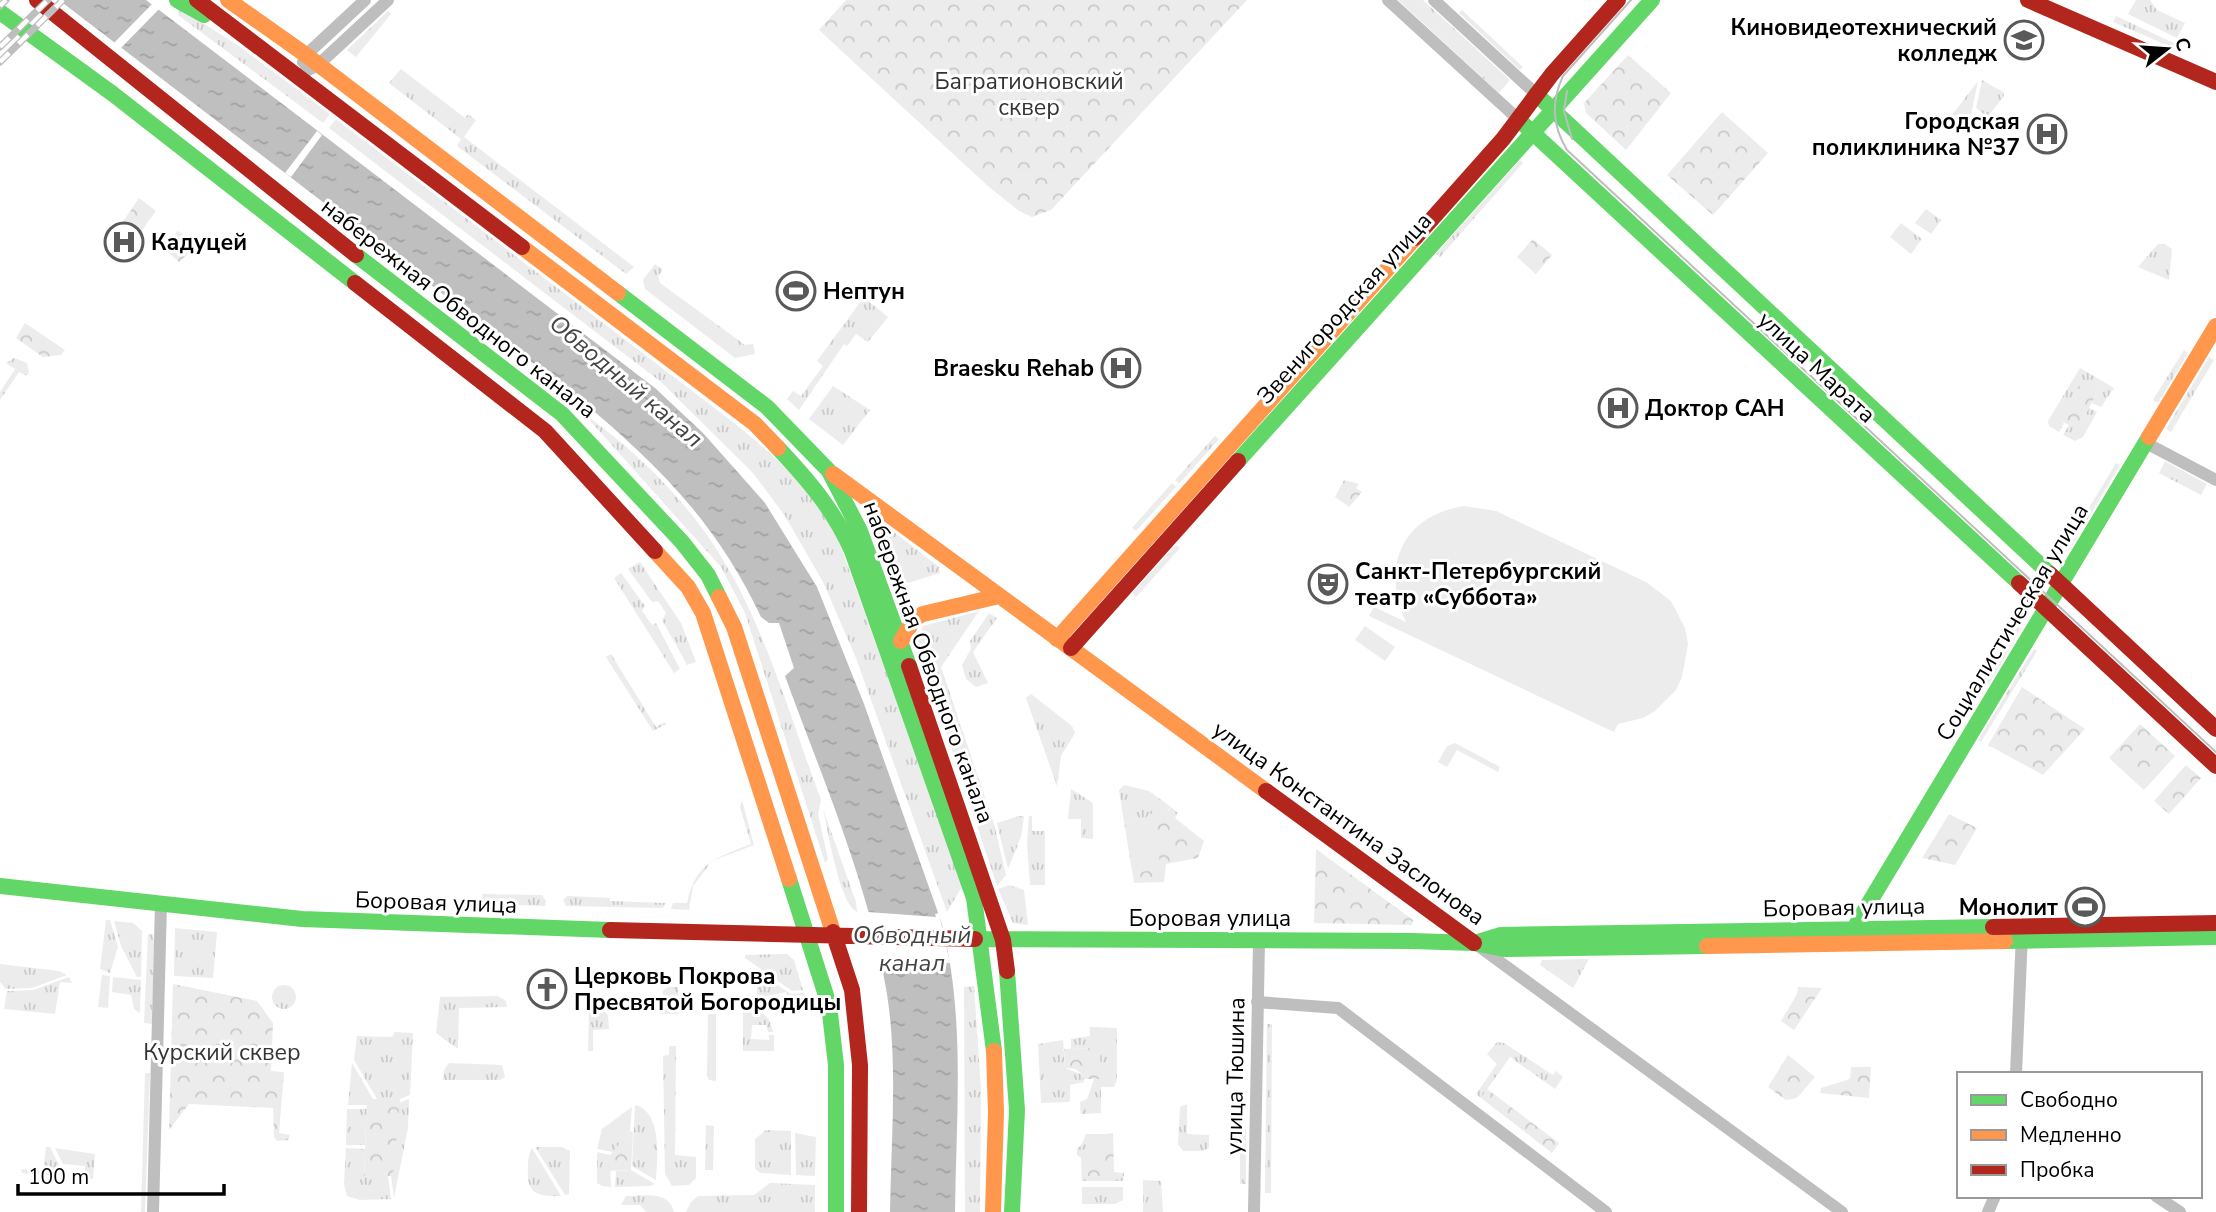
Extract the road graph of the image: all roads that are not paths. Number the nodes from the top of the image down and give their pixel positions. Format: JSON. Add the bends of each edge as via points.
{"nodes":[{"id":1,"x":37,"y":0,"type":"edge"},
{"id":2,"x":177,"y":0,"type":"edge"},
{"id":3,"x":197,"y":0,"type":"edge"},
{"id":4,"x":228,"y":0,"type":"edge"},
{"id":5,"x":365,"y":0,"type":"edge"},
{"id":6,"x":388,"y":0,"type":"edge"},
{"id":7,"x":1388,"y":0,"type":"edge"},
{"id":8,"x":1434,"y":0,"type":"edge"},
{"id":9,"x":1618,"y":0,"type":"edge"},
{"id":10,"x":1652,"y":0,"type":"edge"},
{"id":11,"x":2028,"y":0,"type":"edge"},
{"id":12,"x":0,"y":12,"type":"edge"},
{"id":13,"x":238,"y":33,"type":"junction"},
{"id":14,"x":312,"y":60,"type":"junction"},
{"id":15,"x":297,"y":76,"type":"junction"},
{"id":16,"x":2216,"y":82,"type":"edge"},
{"id":17,"x":1536,"y":94,"type":"junction"},
{"id":18,"x":1554,"y":111,"type":"junction"},
{"id":19,"x":1518,"y":119,"type":"junction"},
{"id":20,"x":1532,"y":134,"type":"junction"},
{"id":21,"x":2216,"y":326,"type":"edge"},
{"id":22,"x":755,"y":424,"type":"junction"},
{"id":23,"x":2146,"y":443,"type":"junction"},
{"id":24,"x":830,"y":471,"type":"junction"},
{"id":25,"x":2216,"y":480,"type":"edge"},
{"id":26,"x":2061,"y":584,"type":"junction"},
{"id":27,"x":999,"y":596,"type":"junction"},
{"id":28,"x":2046,"y":610,"type":"junction"},
{"id":29,"x":1057,"y":639,"type":"junction"},
{"id":30,"x":901,"y":641,"type":"junction"},
{"id":31,"x":1071,"y":648,"type":"junction"},
{"id":32,"x":2216,"y":729,"type":"edge"},
{"id":33,"x":2216,"y":766,"type":"edge"},
{"id":34,"x":0,"y":886,"type":"edge"},
{"id":35,"x":161,"y":903,"type":"junction"},
{"id":36,"x":2216,"y":923,"type":"edge"},
{"id":37,"x":807,"y":933,"type":"junction"},
{"id":38,"x":835,"y":934,"type":"junction"},
{"id":39,"x":2023,"y":934,"type":"junction"},
{"id":40,"x":1854,"y":936,"type":"junction"},
{"id":41,"x":2216,"y":937,"type":"edge"},
{"id":42,"x":981,"y":939,"type":"junction"},
{"id":43,"x":1003,"y":940,"type":"junction"},
{"id":44,"x":1259,"y":941,"type":"junction"},
{"id":45,"x":1475,"y":943,"type":"junction"},
{"id":46,"x":1257,"y":1002,"type":"junction"},
{"id":47,"x":2016,"y":1072,"type":"edge"},
{"id":48,"x":2160,"y":1198,"type":"edge"},
{"id":49,"x":153,"y":1212,"type":"edge"},
{"id":50,"x":836,"y":1212,"type":"edge"},
{"id":51,"x":859,"y":1212,"type":"edge"},
{"id":52,"x":993,"y":1212,"type":"edge"},
{"id":53,"x":1014,"y":1212,"type":"edge"},
{"id":54,"x":1254,"y":1212,"type":"edge"},
{"id":55,"x":1606,"y":1212,"type":"edge"},
{"id":56,"x":1842,"y":1212,"type":"edge"},
{"id":57,"x":2180,"y":1212,"type":"edge"}],
"edges":[{"from":1,"to":38,"type":"street","name":"набережная Обводного канала","via":[[220,149],[562,414],[682,542],[708,575],[734,626]]},
{"from":2,"to":13,"type":"street","name":"набережная Обводного канала"},
{"from":3,"to":13,"type":"street","name":"набережная Обводного канала"},
{"from":4,"to":14,"type":"street","name":"набережная Обводного канала"},
{"from":5,"to":14,"type":"street"},
{"from":6,"to":14,"type":"street"},
{"from":7,"to":19,"type":"street","name":"улица Марата"},
{"from":8,"to":17,"type":"street","name":"улица Марата"},
{"from":9,"to":17,"type":"street","name":"Звенигородская улица"},
{"from":10,"to":18,"type":"street","name":"Звенигородская улица"},
{"from":11,"to":16,"type":"street"},
{"from":12,"to":37,"type":"street","name":"набережная Обводного канала","via":[[113,94],[515,406],[553,439],[664,557],[703,614]]},
{"from":13,"to":15,"type":"street","name":"набережная Обводного канала"},
{"from":14,"to":15,"type":"street"},
{"from":14,"to":24,"type":"street","name":"набережная Обводного канала","via":[[767,407]]},
{"from":15,"to":22,"type":"street","name":"набережная Обводного канала"},
{"from":17,"to":18,"type":"street","name":"улица Марата"},
{"from":17,"to":19,"type":"street","name":"Звенигородская улица"},
{"from":18,"to":20,"type":"street","name":"Звенигородская улица"},
{"from":18,"to":26,"type":"street","name":"улица Марата"},
{"from":19,"to":20,"type":"street","name":"улица Марата"},
{"from":19,"to":29,"type":"street","name":"Звенигородская улица"},
{"from":20,"to":28,"type":"street","name":"улица Марата"},
{"from":20,"to":31,"type":"street","name":"Звенигородская улица"},
{"from":21,"to":23,"type":"street","name":"Социалистическая улица"},
{"from":22,"to":24,"type":"street"},
{"from":22,"to":42,"type":"street","name":"набережная Обводного канала","via":[[817,489],[846,536],[974,898]]},
{"from":23,"to":25,"type":"street"},
{"from":23,"to":26,"type":"street","name":"Социалистическая улица"},
{"from":24,"to":27,"type":"street","name":"улица Константина Заслонова"},
{"from":24,"to":30,"type":"street","name":"набережная Обводного канала","via":[[864,541]]},
{"from":26,"to":28,"type":"street","name":"Социалистическая улица"},
{"from":26,"to":32,"type":"street","name":"улица Марата"},
{"from":27,"to":29,"type":"street","name":"улица Константина Заслонова"},
{"from":27,"to":30,"type":"street","via":[[923,614],[914,619]]},
{"from":28,"to":33,"type":"street","name":"улица Марата"},
{"from":28,"to":40,"type":"street","name":"Социалистическая улица"},
{"from":29,"to":31,"type":"street","name":"улица Константина Заслонова"},
{"from":30,"to":43,"type":"street","name":"набережная Обводного канала"},
{"from":31,"to":45,"type":"street","name":"улица Константина Заслонова"},
{"from":34,"to":35,"type":"street","name":"Боровая улица"},
{"from":35,"to":37,"type":"street","name":"Боровая улица","via":[[380,924]]},
{"from":35,"to":49,"type":"street"},
{"from":36,"to":39,"type":"street","name":"Боровая улица"},
{"from":37,"to":38,"type":"street","name":"Боровая улица"},
{"from":37,"to":50,"type":"street","name":"набережная Обводного канала","via":[[835,1038]]},
{"from":38,"to":42,"type":"street","name":"Боровая улица"},
{"from":38,"to":51,"type":"street","name":"набережная Обводного канала","via":[[852,990],[859,1037]]},
{"from":39,"to":40,"type":"street","name":"Боровая улица"},
{"from":39,"to":41,"type":"street","name":"Боровая улица"},
{"from":39,"to":47,"type":"street"},
{"from":40,"to":45,"type":"street","name":"Боровая улица","via":[[1501,935]]},
{"from":42,"to":43,"type":"street","name":"Боровая улица"},
{"from":42,"to":52,"type":"street","name":"набережная Обводного канала","via":[[995,1071]]},
{"from":43,"to":44,"type":"street","name":"Боровая улица"},
{"from":43,"to":53,"type":"street","name":"набережная Обводного канала","via":[[1016,1051]]},
{"from":44,"to":45,"type":"street","name":"Боровая улица"},
{"from":44,"to":46,"type":"street","name":"улица Тюшина"},
{"from":45,"to":56,"type":"street","name":"улица Константина Заслонова"},
{"from":46,"to":54,"type":"street","name":"улица Тюшина"},
{"from":46,"to":55,"type":"street","via":[[1338,1008]]},
{"from":48,"to":57,"type":"street"}]}
